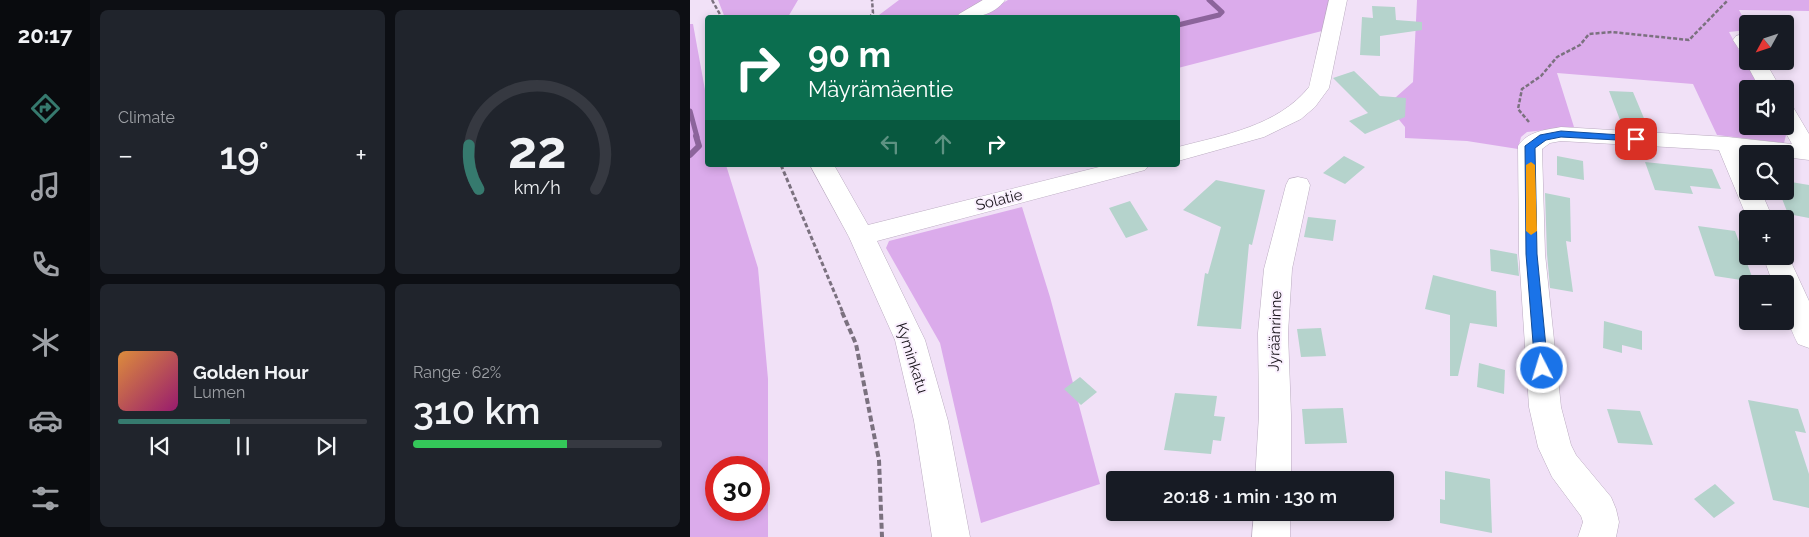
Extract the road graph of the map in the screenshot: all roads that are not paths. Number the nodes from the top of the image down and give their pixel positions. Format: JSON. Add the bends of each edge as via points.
{"nodes":[{"id":1,"x":996,"y":0,"type":"edge"},
{"id":2,"x":1338,"y":0,"type":"edge"},
{"id":3,"x":970,"y":15,"type":"edge"},
{"id":4,"x":1794,"y":127,"type":"edge"},
{"id":5,"x":1728,"y":144,"type":"junction"},
{"id":6,"x":1809,"y":152,"type":"edge"},
{"id":7,"x":1180,"y":153,"type":"edge"},
{"id":8,"x":823,"y":167,"type":"edge"},
{"id":9,"x":1129,"y":167,"type":"edge"},
{"id":10,"x":1739,"y":168,"type":"edge"},
{"id":11,"x":1298,"y":185,"type":"dead end"},
{"id":12,"x":862,"y":237,"type":"junction"},
{"id":13,"x":1780,"y":265,"type":"edge"},
{"id":14,"x":1809,"y":336,"type":"edge"},
{"id":15,"x":1273,"y":471,"type":"edge"},
{"id":16,"x":1272,"y":521,"type":"edge"},
{"id":17,"x":951,"y":537,"type":"edge"},
{"id":18,"x":1271,"y":537,"type":"edge"},
{"id":19,"x":1597,"y":537,"type":"edge"}],
"edges":[{"from":1,"to":3,"type":"street"},
{"from":2,"to":7,"type":"street","via":[[1314,98],[1291,116],[1249,134]]},
{"from":4,"to":6,"type":"street"},
{"from":5,"to":6,"type":"street"},
{"from":5,"to":10,"type":"street"},
{"from":5,"to":19,"type":"street","via":[[1561,134],[1543,137],[1530,146],[1532,254],[1545,406],[1555,447],[1564,466],[1598,509],[1601,522]]},
{"from":8,"to":12,"type":"street","name":"Kyminkatu"},
{"from":9,"to":12,"type":"street","name":"Solatie"},
{"from":11,"to":15,"type":"street","name":"Jyräänrinne","via":[[1278,269],[1272,333]]},
{"from":12,"to":17,"type":"street","name":"Kyminkatu","via":[[910,340],[932,421]]},
{"from":13,"to":14,"type":"street"},
{"from":16,"to":18,"type":"street"}]}
